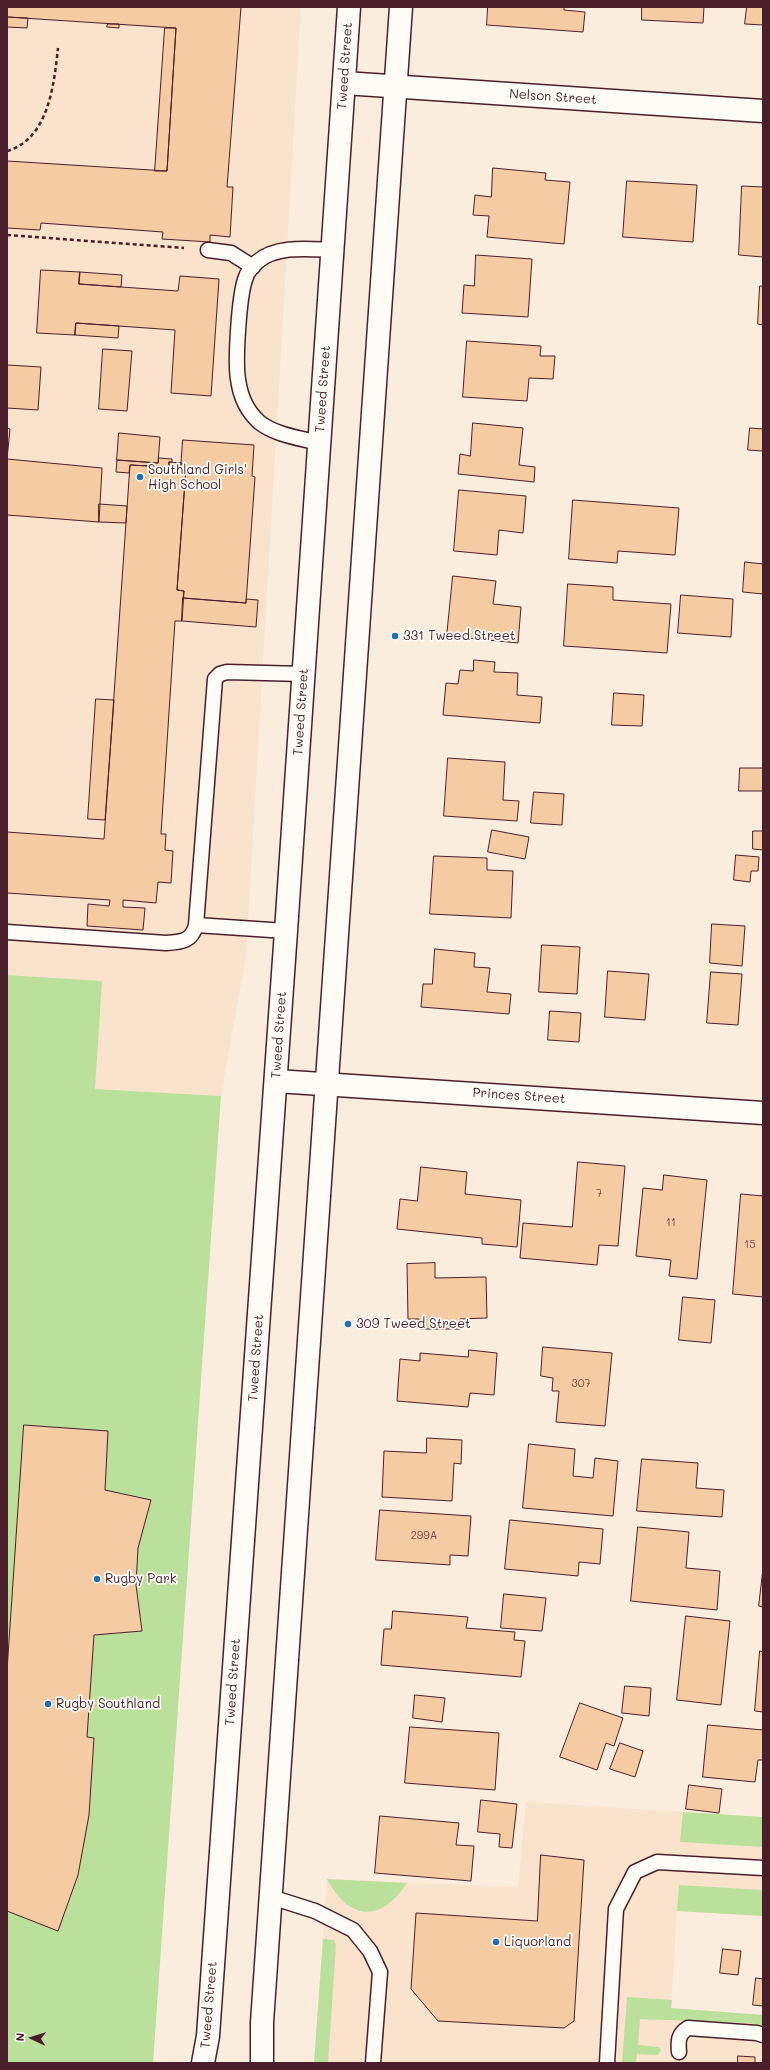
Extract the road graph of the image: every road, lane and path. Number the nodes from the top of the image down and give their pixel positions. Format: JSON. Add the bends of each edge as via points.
{"nodes":[{"id":1,"x":349,"y":7,"type":"edge"},
{"id":2,"x":401,"y":7,"type":"edge"},
{"id":3,"x":58,"y":48,"type":"dead end"},
{"id":4,"x":344,"y":83,"type":"junction"},
{"id":5,"x":396,"y":86,"type":"junction"},
{"id":6,"x":763,"y":111,"type":"edge"},
{"id":7,"x":7,"y":152,"type":"edge"},
{"id":8,"x":7,"y":235,"type":"edge"},
{"id":9,"x":208,"y":250,"type":"joint"},
{"id":10,"x":332,"y":250,"type":"junction"},
{"id":11,"x":253,"y":267,"type":"junction"},
{"id":12,"x":319,"y":443,"type":"junction"},
{"id":13,"x":303,"y":674,"type":"junction"},
{"id":14,"x":196,"y":925,"type":"junction"},
{"id":15,"x":286,"y":931,"type":"junction"},
{"id":16,"x":7,"y":932,"type":"edge"},
{"id":17,"x":276,"y":1081,"type":"junction"},
{"id":18,"x":328,"y":1083,"type":"junction"},
{"id":19,"x":763,"y":1113,"type":"edge"},
{"id":20,"x":763,"y":1868,"type":"edge"},
{"id":21,"x":271,"y":1897,"type":"junction"},
{"id":22,"x":763,"y":2035,"type":"edge"},
{"id":23,"x":679,"y":2052,"type":"dead end"},
{"id":24,"x":203,"y":2063,"type":"edge"},
{"id":25,"x":262,"y":2063,"type":"edge"},
{"id":26,"x":373,"y":2063,"type":"edge"},
{"id":27,"x":607,"y":2063,"type":"edge"}],
"edges":[{"from":1,"to":4,"type":"main road","name":"Tweed Street"},
{"from":2,"to":5,"type":"main road"},
{"from":3,"to":7,"type":"path","via":[[54,78],[44,114],[36,130],[25,142]]},
{"from":4,"to":5,"type":"main road","name":"Nelson Street"},
{"from":4,"to":10,"type":"main road","name":"Tweed Street"},
{"from":5,"to":6,"type":"main road","name":"Nelson Street"},
{"from":5,"to":18,"type":"main road"},
{"from":8,"to":9,"type":"path"},
{"from":9,"to":11,"type":"lane","via":[[232,253]]},
{"from":10,"to":11,"type":"lane","via":[[311,249],[270,254]]},
{"from":10,"to":12,"type":"main road","name":"Tweed Street"},
{"from":11,"to":12,"type":"lane","via":[[246,276],[241,295],[238,379],[243,399],[260,422],[283,433]]},
{"from":12,"to":13,"type":"main road","name":"Tweed Street"},
{"from":13,"to":14,"type":"lane","via":[[227,672],[215,679]]},
{"from":13,"to":15,"type":"main road","name":"Tweed Street"},
{"from":14,"to":15,"type":"lane"},
{"from":14,"to":16,"type":"lane","via":[[194,933],[187,940],[178,942]]},
{"from":15,"to":17,"type":"main road","name":"Tweed Street"},
{"from":17,"to":18,"type":"main road","name":"Princes Street"},
{"from":17,"to":24,"type":"main road","name":"Tweed Street","via":[[208,2036]]},
{"from":18,"to":19,"type":"main road","name":"Princes Street"},
{"from":18,"to":21,"type":"main road"},
{"from":20,"to":27,"type":"lane","via":[[657,1862],[635,1872],[616,1909]]},
{"from":21,"to":25,"type":"main road","via":[[262,2022]]},
{"from":21,"to":26,"type":"lane","via":[[315,1911],[353,1930],[370,1951],[380,1972]]},
{"from":22,"to":23,"type":"lane","via":[[688,2028],[681,2032],[678,2040]]}]}
